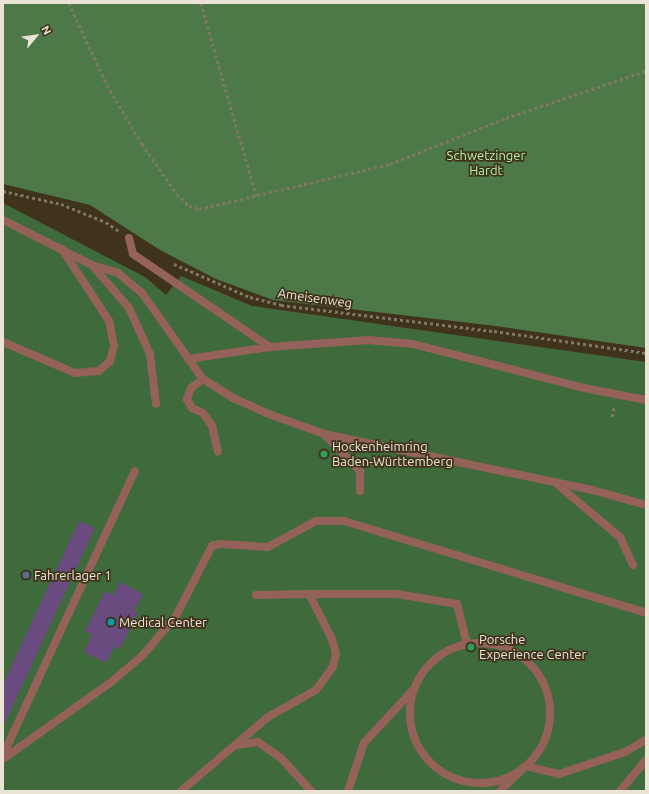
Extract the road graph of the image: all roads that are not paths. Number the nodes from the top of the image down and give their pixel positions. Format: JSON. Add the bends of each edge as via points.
{"nodes":[{"id":1,"x":3,"y":220,"type":"edge"},
{"id":2,"x":129,"y":238,"type":"road end"},
{"id":3,"x":60,"y":247,"type":"junction"},
{"id":4,"x":92,"y":265,"type":"junction"},
{"id":5,"x":3,"y":342,"type":"edge"},
{"id":6,"x":270,"y":347,"type":"junction"},
{"id":7,"x":188,"y":359,"type":"junction"},
{"id":8,"x":203,"y":379,"type":"junction"},
{"id":9,"x":646,"y":400,"type":"edge"},
{"id":10,"x":156,"y":404,"type":"dead end"},
{"id":11,"x":324,"y":434,"type":"junction"},
{"id":12,"x":218,"y":451,"type":"dead end"},
{"id":13,"x":135,"y":471,"type":"dead end"},
{"id":14,"x":556,"y":484,"type":"junction"},
{"id":15,"x":360,"y":491,"type":"dead end"},
{"id":16,"x":646,"y":505,"type":"edge"},
{"id":17,"x":633,"y":565,"type":"dead end"},
{"id":18,"x":309,"y":594,"type":"junction"},
{"id":19,"x":256,"y":595,"type":"dead end"},
{"id":20,"x":646,"y":613,"type":"edge"},
{"id":21,"x":467,"y":644,"type":"junction"},
{"id":22,"x":415,"y":687,"type":"junction"},
{"id":23,"x":646,"y":740,"type":"edge"},
{"id":24,"x":236,"y":745,"type":"junction"},
{"id":25,"x":3,"y":755,"type":"edge"},
{"id":26,"x":3,"y":759,"type":"edge"},
{"id":27,"x":646,"y":760,"type":"edge"},
{"id":28,"x":526,"y":766,"type":"junction"},
{"id":29,"x":181,"y":791,"type":"edge"},
{"id":30,"x":311,"y":791,"type":"edge"},
{"id":31,"x":348,"y":791,"type":"edge"},
{"id":32,"x":500,"y":791,"type":"edge"},
{"id":33,"x":620,"y":791,"type":"edge"}],
"edges":[{"from":1,"to":3,"type":"lane"},
{"from":2,"to":6,"type":"lane","via":[[133,254]]},
{"from":3,"to":4,"type":"lane"},
{"from":3,"to":5,"type":"lane","via":[[109,321],[114,346],[110,361],[99,371],[75,373]]},
{"from":4,"to":7,"type":"lane","via":[[118,273],[142,292]]},
{"from":4,"to":10,"type":"lane","via":[[132,314],[150,354]]},
{"from":6,"to":7,"type":"lane"},
{"from":6,"to":9,"type":"lane","via":[[369,340],[413,344],[584,388]]},
{"from":7,"to":8,"type":"lane"},
{"from":8,"to":11,"type":"lane","via":[[233,398]]},
{"from":8,"to":12,"type":"lane","via":[[191,388],[187,399],[192,408],[203,413],[212,426]]},
{"from":11,"to":14,"type":"lane"},
{"from":11,"to":15,"type":"lane","via":[[360,471]]},
{"from":13,"to":25,"type":"lane"},
{"from":14,"to":16,"type":"lane"},
{"from":14,"to":17,"type":"lane","via":[[620,537]]},
{"from":18,"to":19,"type":"lane"},
{"from":18,"to":21,"type":"lane","via":[[397,594],[457,604]]},
{"from":18,"to":24,"type":"lane","via":[[331,637],[336,653],[333,667],[316,690],[268,717]]},
{"from":20,"to":26,"type":"lane","via":[[344,521],[316,521],[268,547],[222,544],[212,546],[176,616],[143,655],[110,683]]},
{"from":21,"to":22,"type":"lane","via":[[445,652],[427,667]]},
{"from":21,"to":28,"type":"lane","via":[[490,643],[512,650],[530,664],[544,683],[550,705],[549,728],[541,749]]},
{"from":22,"to":28,"type":"lane","via":[[410,710],[413,733],[424,754],[440,770],[461,780],[484,783],[506,778]]},
{"from":22,"to":31,"type":"lane","via":[[364,743]]},
{"from":23,"to":28,"type":"lane","via":[[625,752],[559,774]]},
{"from":24,"to":29,"type":"lane"},
{"from":24,"to":30,"type":"lane","via":[[258,742],[282,758]]},
{"from":27,"to":33,"type":"lane"},
{"from":28,"to":32,"type":"lane"}]}
